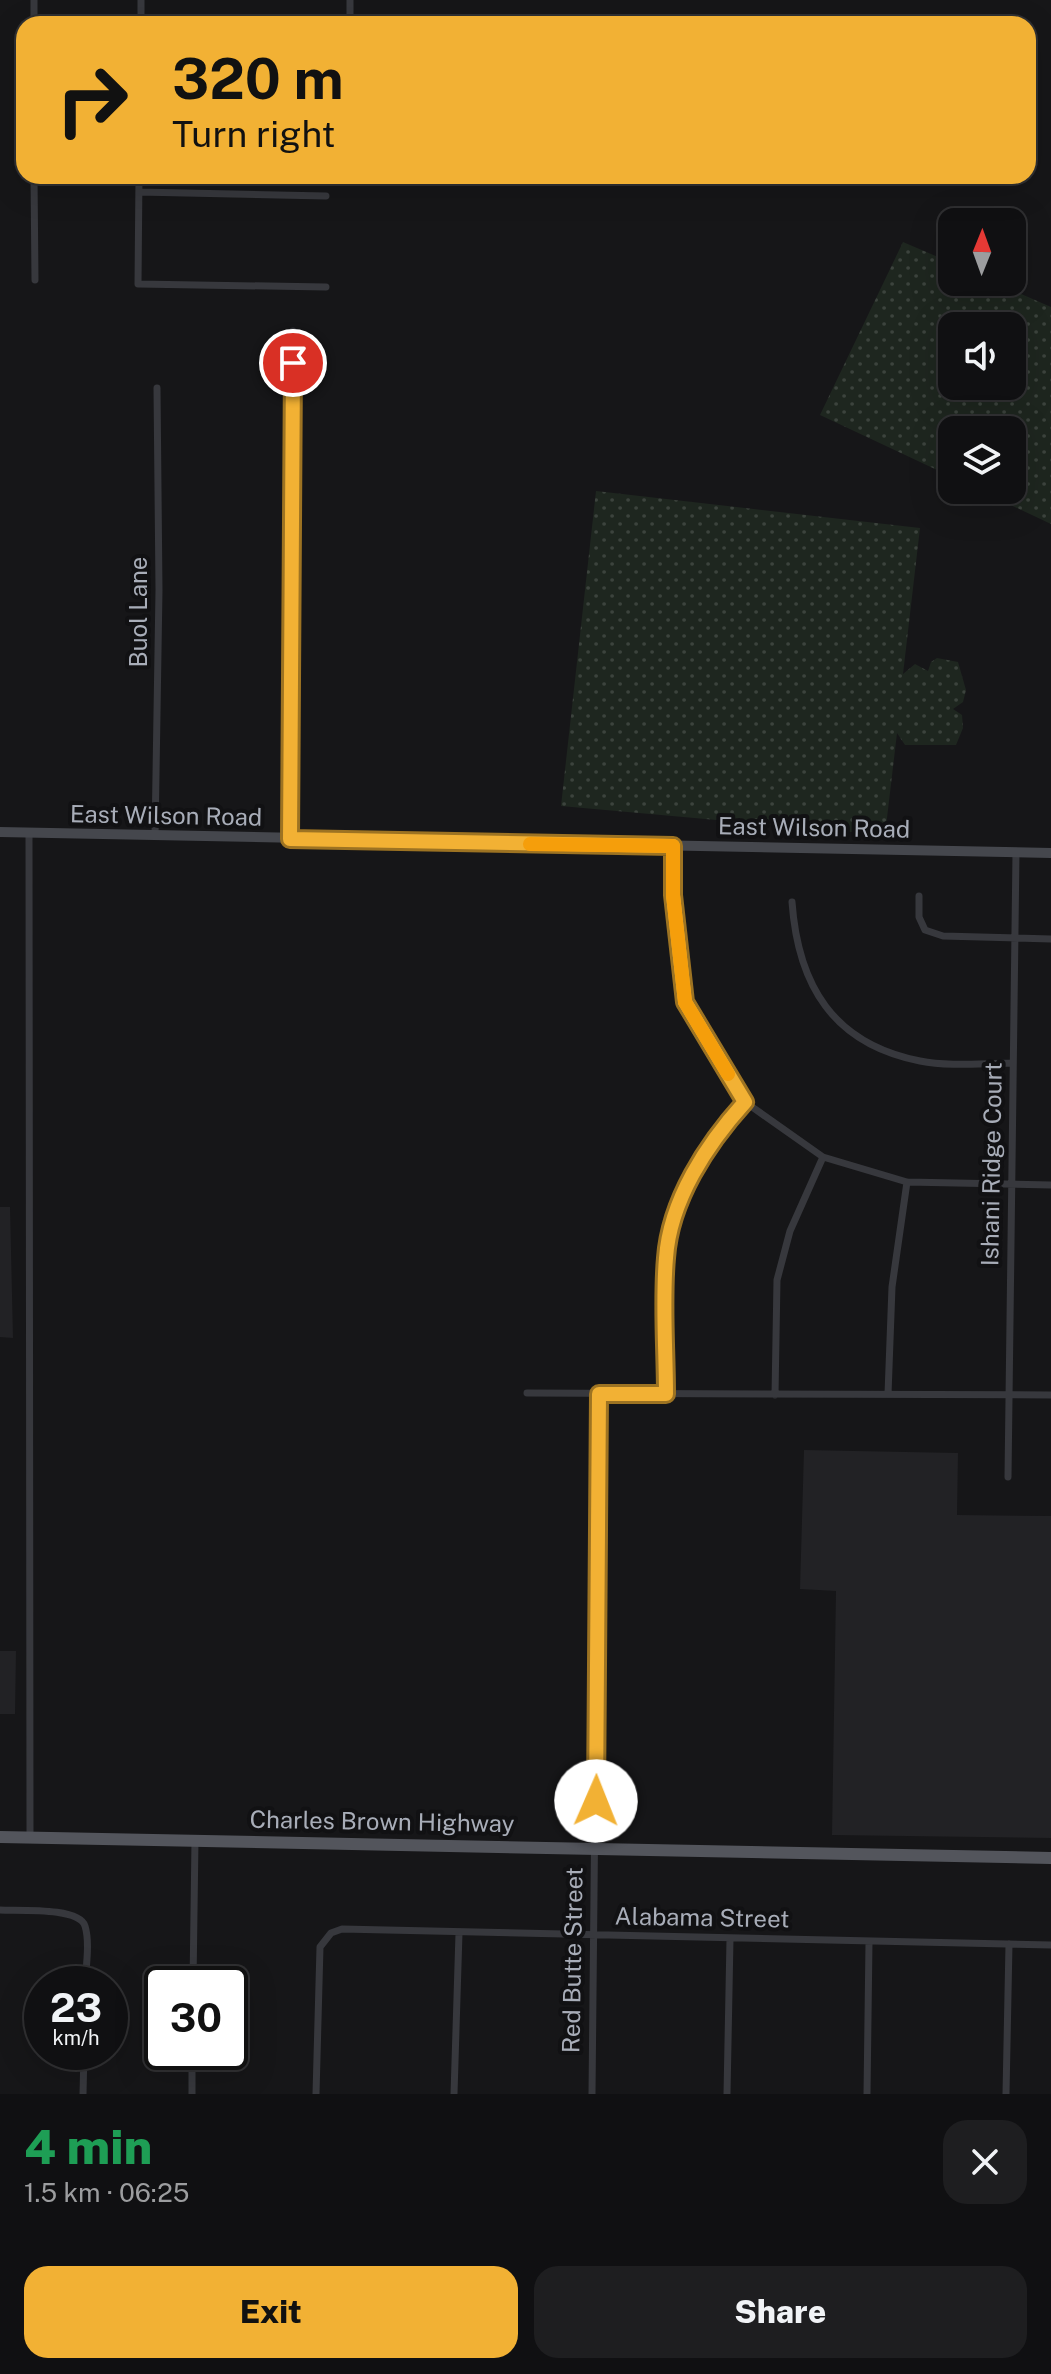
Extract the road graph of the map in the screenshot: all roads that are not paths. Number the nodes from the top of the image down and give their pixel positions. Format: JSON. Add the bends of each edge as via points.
{"nodes":[{"id":1,"x":34,"y":184,"type":"edge"},
{"id":2,"x":139,"y":184,"type":"edge"},
{"id":3,"x":139,"y":192,"type":"junction"},
{"id":4,"x":326,"y":196,"type":"dead end"},
{"id":5,"x":35,"y":280,"type":"dead end"},
{"id":6,"x":326,"y":287,"type":"dead end"},
{"id":7,"x":293,"y":331,"type":"dead end"},
{"id":8,"x":157,"y":388,"type":"dead end"},
{"id":9,"x":0,"y":832,"type":"edge"},
{"id":10,"x":29,"y":833,"type":"junction"},
{"id":11,"x":155,"y":836,"type":"junction"},
{"id":12,"x":290,"y":839,"type":"junction"},
{"id":13,"x":673,"y":846,"type":"junction"},
{"id":14,"x":1016,"y":852,"type":"junction"},
{"id":15,"x":1051,"y":853,"type":"edge"},
{"id":16,"x":919,"y":896,"type":"dead end"},
{"id":17,"x":792,"y":902,"type":"dead end"},
{"id":18,"x":1015,"y":939,"type":"junction"},
{"id":19,"x":1051,"y":939,"type":"edge"},
{"id":20,"x":1013,"y":1063,"type":"junction"},
{"id":21,"x":745,"y":1102,"type":"junction"},
{"id":22,"x":823,"y":1157,"type":"junction"},
{"id":23,"x":907,"y":1182,"type":"junction"},
{"id":24,"x":1012,"y":1184,"type":"junction"},
{"id":25,"x":1051,"y":1185,"type":"edge"},
{"id":26,"x":527,"y":1393,"type":"dead end"},
{"id":27,"x":599,"y":1394,"type":"junction"},
{"id":28,"x":666,"y":1394,"type":"junction"},
{"id":29,"x":888,"y":1394,"type":"junction"},
{"id":30,"x":1009,"y":1394,"type":"junction"},
{"id":31,"x":775,"y":1395,"type":"junction"},
{"id":32,"x":1051,"y":1395,"type":"edge"},
{"id":33,"x":1008,"y":1477,"type":"dead end"},
{"id":34,"x":0,"y":1837,"type":"edge"},
{"id":35,"x":30,"y":1838,"type":"junction"},
{"id":36,"x":195,"y":1840,"type":"junction"},
{"id":37,"x":595,"y":1848,"type":"junction"},
{"id":38,"x":1051,"y":1858,"type":"edge"},
{"id":39,"x":0,"y":1910,"type":"edge"},
{"id":40,"x":459,"y":1933,"type":"junction"},
{"id":41,"x":595,"y":1936,"type":"junction"},
{"id":42,"x":730,"y":1939,"type":"junction"},
{"id":43,"x":869,"y":1942,"type":"junction"},
{"id":44,"x":1009,"y":1944,"type":"junction"},
{"id":45,"x":1051,"y":1945,"type":"edge"},
{"id":46,"x":85,"y":1966,"type":"edge"},
{"id":47,"x":193,"y":1966,"type":"edge"},
{"id":48,"x":84,"y":2070,"type":"edge"},
{"id":49,"x":192,"y":2070,"type":"edge"},
{"id":50,"x":83,"y":2094,"type":"edge"},
{"id":51,"x":192,"y":2094,"type":"edge"},
{"id":52,"x":316,"y":2094,"type":"edge"},
{"id":53,"x":454,"y":2094,"type":"edge"},
{"id":54,"x":592,"y":2094,"type":"edge"},
{"id":55,"x":727,"y":2094,"type":"edge"},
{"id":56,"x":867,"y":2094,"type":"edge"},
{"id":57,"x":1006,"y":2094,"type":"edge"}],
"edges":[{"from":1,"to":5,"type":"street"},
{"from":2,"to":3,"type":"street"},
{"from":3,"to":4,"type":"street"},
{"from":3,"to":6,"type":"street","via":[[138,284]]},
{"from":7,"to":12,"type":"street"},
{"from":8,"to":11,"type":"street","name":"Buol Lane"},
{"from":9,"to":10,"type":"street","name":"East Wilson Road"},
{"from":10,"to":11,"type":"street","name":"East Wilson Road"},
{"from":10,"to":35,"type":"street"},
{"from":11,"to":12,"type":"street","name":"East Wilson Road"},
{"from":12,"to":13,"type":"street","name":"East Wilson Road"},
{"from":13,"to":14,"type":"street","name":"East Wilson Road"},
{"from":13,"to":21,"type":"street","via":[[685,1002]]},
{"from":14,"to":15,"type":"street","name":"East Wilson Road"},
{"from":14,"to":18,"type":"street","name":"Ishani Ridge Court"},
{"from":16,"to":18,"type":"street","via":[[925,930],[943,936]]},
{"from":17,"to":20,"type":"street","via":[[801,960],[818,999],[843,1028],[875,1046],[921,1061]]},
{"from":18,"to":19,"type":"street"},
{"from":18,"to":20,"type":"street","name":"Ishani Ridge Court"},
{"from":20,"to":24,"type":"street","name":"Ishani Ridge Court"},
{"from":21,"to":22,"type":"street"},
{"from":21,"to":28,"type":"street","via":[[700,1160],[666,1256]]},
{"from":22,"to":23,"type":"street"},
{"from":22,"to":31,"type":"street","via":[[790,1231],[777,1280]]},
{"from":23,"to":24,"type":"street"},
{"from":23,"to":29,"type":"street","via":[[892,1287]]},
{"from":24,"to":25,"type":"street"},
{"from":24,"to":30,"type":"street","name":"Ishani Ridge Court"},
{"from":26,"to":27,"type":"street"},
{"from":27,"to":28,"type":"street"},
{"from":27,"to":37,"type":"street","name":"Red Butte Street"},
{"from":28,"to":31,"type":"street"},
{"from":29,"to":30,"type":"street"},
{"from":29,"to":31,"type":"street"},
{"from":30,"to":32,"type":"street"},
{"from":30,"to":33,"type":"street","name":"Ishani Ridge Court"},
{"from":34,"to":35,"type":"main road","name":"Charles Brown Highway"},
{"from":35,"to":36,"type":"main road","name":"Charles Brown Highway"},
{"from":36,"to":37,"type":"main road","name":"Charles Brown Highway"},
{"from":36,"to":47,"type":"street"},
{"from":37,"to":38,"type":"main road","name":"Charles Brown Highway"},
{"from":37,"to":41,"type":"street","name":"Red Butte Street"},
{"from":39,"to":46,"type":"street","via":[[77,1915],[86,1929]]},
{"from":40,"to":41,"type":"street","name":"Alabama Street"},
{"from":40,"to":52,"type":"street","name":"Alabama Street","via":[[331,1933],[320,1947]]},
{"from":40,"to":53,"type":"street"},
{"from":41,"to":42,"type":"street","name":"Alabama Street"},
{"from":41,"to":54,"type":"street","name":"Red Butte Street"},
{"from":42,"to":43,"type":"street","name":"Alabama Street"},
{"from":42,"to":55,"type":"street"},
{"from":43,"to":44,"type":"street","name":"Alabama Street"},
{"from":43,"to":56,"type":"street"},
{"from":44,"to":45,"type":"street","name":"Alabama Street"},
{"from":44,"to":57,"type":"street"},
{"from":48,"to":50,"type":"street"},
{"from":49,"to":51,"type":"street"}]}
